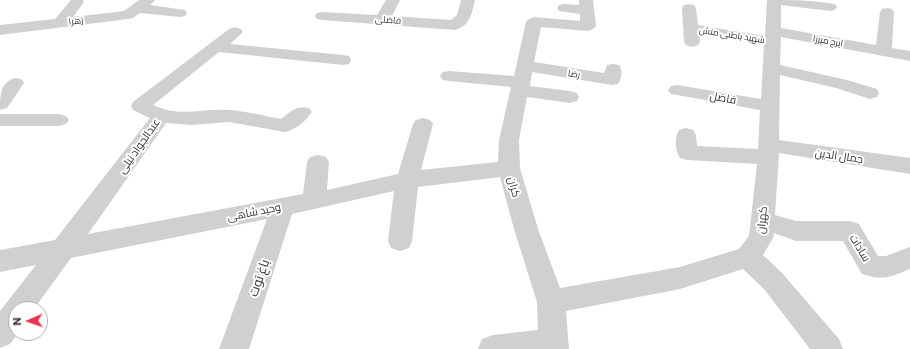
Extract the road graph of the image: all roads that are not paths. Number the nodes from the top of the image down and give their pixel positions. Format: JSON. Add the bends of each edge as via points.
{"nodes":[{"id":1,"x":393,"y":0,"type":"edge"},
{"id":2,"x":468,"y":0,"type":"edge"},
{"id":3,"x":775,"y":0,"type":"edge"},
{"id":4,"x":77,"y":2,"type":"dead end"},
{"id":5,"x":142,"y":4,"type":"edge"},
{"id":6,"x":586,"y":5,"type":"edge"},
{"id":7,"x":830,"y":7,"type":"dead end"},
{"id":8,"x":564,"y":8,"type":"dead end"},
{"id":9,"x":689,"y":8,"type":"dead end"},
{"id":10,"x":887,"y":12,"type":"dead end"},
{"id":11,"x":180,"y":13,"type":"dead end"},
{"id":12,"x":322,"y":16,"type":"dead end"},
{"id":13,"x":382,"y":20,"type":"junction"},
{"id":14,"x":60,"y":23,"type":"junction"},
{"id":15,"x":0,"y":30,"type":"edge"},
{"id":16,"x":235,"y":32,"type":"dead end"},
{"id":17,"x":772,"y":36,"type":"junction"},
{"id":18,"x":215,"y":47,"type":"junction"},
{"id":19,"x":884,"y":51,"type":"junction"},
{"id":20,"x":910,"y":56,"type":"edge"},
{"id":21,"x":343,"y":60,"type":"dead end"},
{"id":22,"x":771,"y":68,"type":"junction"},
{"id":23,"x":613,"y":69,"type":"dead end"},
{"id":24,"x":449,"y":76,"type":"dead end"},
{"id":25,"x":522,"y":80,"type":"junction"},
{"id":26,"x":15,"y":83,"type":"dead end"},
{"id":27,"x":677,"y":90,"type":"dead end"},
{"id":28,"x":870,"y":93,"type":"dead end"},
{"id":29,"x":570,"y":97,"type":"dead end"},
{"id":30,"x":0,"y":104,"type":"edge"},
{"id":31,"x":770,"y":106,"type":"junction"},
{"id":32,"x":302,"y":112,"type":"dead end"},
{"id":33,"x":161,"y":116,"type":"junction"},
{"id":34,"x":0,"y":120,"type":"edge"},
{"id":35,"x":59,"y":120,"type":"dead end"},
{"id":36,"x":423,"y":124,"type":"dead end"},
{"id":37,"x":686,"y":134,"type":"dead end"},
{"id":38,"x":768,"y":151,"type":"junction"},
{"id":39,"x":318,"y":162,"type":"dead end"},
{"id":40,"x":910,"y":166,"type":"edge"},
{"id":41,"x":509,"y":168,"type":"junction"},
{"id":42,"x":407,"y":180,"type":"junction"},
{"id":43,"x":314,"y":201,"type":"junction"},
{"id":44,"x":283,"y":207,"type":"junction"},
{"id":45,"x":762,"y":220,"type":"junction"},
{"id":46,"x":400,"y":241,"type":"dead end"},
{"id":47,"x":60,"y":250,"type":"junction"},
{"id":48,"x":748,"y":257,"type":"junction"},
{"id":49,"x":910,"y":258,"type":"edge"},
{"id":50,"x":0,"y":261,"type":"edge"},
{"id":51,"x":24,"y":301,"type":"edge"},
{"id":52,"x":551,"y":302,"type":"junction"},
{"id":53,"x":8,"y":323,"type":"edge"},
{"id":54,"x":0,"y":334,"type":"edge"},
{"id":55,"x":553,"y":346,"type":"edge"},
{"id":56,"x":234,"y":349,"type":"edge"},
{"id":57,"x":493,"y":349,"type":"edge"},
{"id":58,"x":828,"y":349,"type":"edge"}],
"edges":[{"from":1,"to":13,"type":"street"},
{"from":2,"to":13,"type":"street","name":"فاضلی","via":[[464,17],[455,25]]},
{"from":3,"to":7,"type":"street"},
{"from":3,"to":17,"type":"street","name":"کهران"},
{"from":4,"to":14,"type":"street"},
{"from":5,"to":11,"type":"street"},
{"from":5,"to":14,"type":"street","name":"زهرا","via":[[128,15]]},
{"from":6,"to":8,"type":"street"},
{"from":6,"to":25,"type":"street","name":"کران","via":[[588,26],[534,22]]},
{"from":9,"to":17,"type":"street","name":"شهید باطنی منش","via":[[692,35]]},
{"from":10,"to":19,"type":"street"},
{"from":12,"to":13,"type":"street","name":"فاضلی"},
{"from":14,"to":15,"type":"street","name":"زهرا"},
{"from":16,"to":18,"type":"street","name":"عبدالجواد نیلی"},
{"from":17,"to":19,"type":"street","name":"ایرج میرزا"},
{"from":17,"to":22,"type":"street","name":"کهران"},
{"from":18,"to":21,"type":"street"},
{"from":18,"to":33,"type":"street","name":"عبدالجواد نیلی","via":[[140,106]]},
{"from":19,"to":20,"type":"street","name":"ایرج میرزا"},
{"from":22,"to":28,"type":"street","via":[[840,78]]},
{"from":22,"to":31,"type":"street","name":"کهران"},
{"from":23,"to":25,"type":"street","name":"رضا","via":[[612,80]]},
{"from":24,"to":25,"type":"street"},
{"from":25,"to":29,"type":"street"},
{"from":25,"to":41,"type":"street","name":"کران","via":[[509,140]]},
{"from":26,"to":30,"type":"street"},
{"from":27,"to":31,"type":"street","name":"فاضل"},
{"from":31,"to":38,"type":"street","name":"کهران"},
{"from":32,"to":33,"type":"street","via":[[286,126],[229,116],[192,119]]},
{"from":33,"to":47,"type":"street","name":"عبدالجواد نیلی"},
{"from":34,"to":35,"type":"street"},
{"from":36,"to":42,"type":"street"},
{"from":37,"to":38,"type":"street","name":"جمال الدین","via":[[687,153]]},
{"from":38,"to":40,"type":"street","name":"جمال الدین"},
{"from":38,"to":45,"type":"street","name":"کهران"},
{"from":39,"to":43,"type":"street"},
{"from":41,"to":42,"type":"street","name":"وحید شاهی"},
{"from":41,"to":52,"type":"street","name":"کران","via":[[526,229]]},
{"from":42,"to":43,"type":"street","name":"وحید شاهی"},
{"from":42,"to":46,"type":"street"},
{"from":43,"to":44,"type":"street","name":"وحید شاهی"},
{"from":44,"to":47,"type":"street","name":"وحید شاهی"},
{"from":44,"to":56,"type":"street","name":"باغ توت"},
{"from":45,"to":48,"type":"street","name":"کهران","via":[[761,238]]},
{"from":45,"to":49,"type":"street","name":"سادات","via":[[796,231],[850,231],[871,266],[887,267]]},
{"from":47,"to":50,"type":"street","name":"وحید شاهی"},
{"from":47,"to":51,"type":"street","name":"عبدالجواد نیلی"},
{"from":48,"to":52,"type":"street","via":[[680,278]]},
{"from":48,"to":58,"type":"street","via":[[773,281]]},
{"from":52,"to":55,"type":"street","name":"کران"},
{"from":53,"to":54,"type":"street"},
{"from":55,"to":57,"type":"street"}]}
